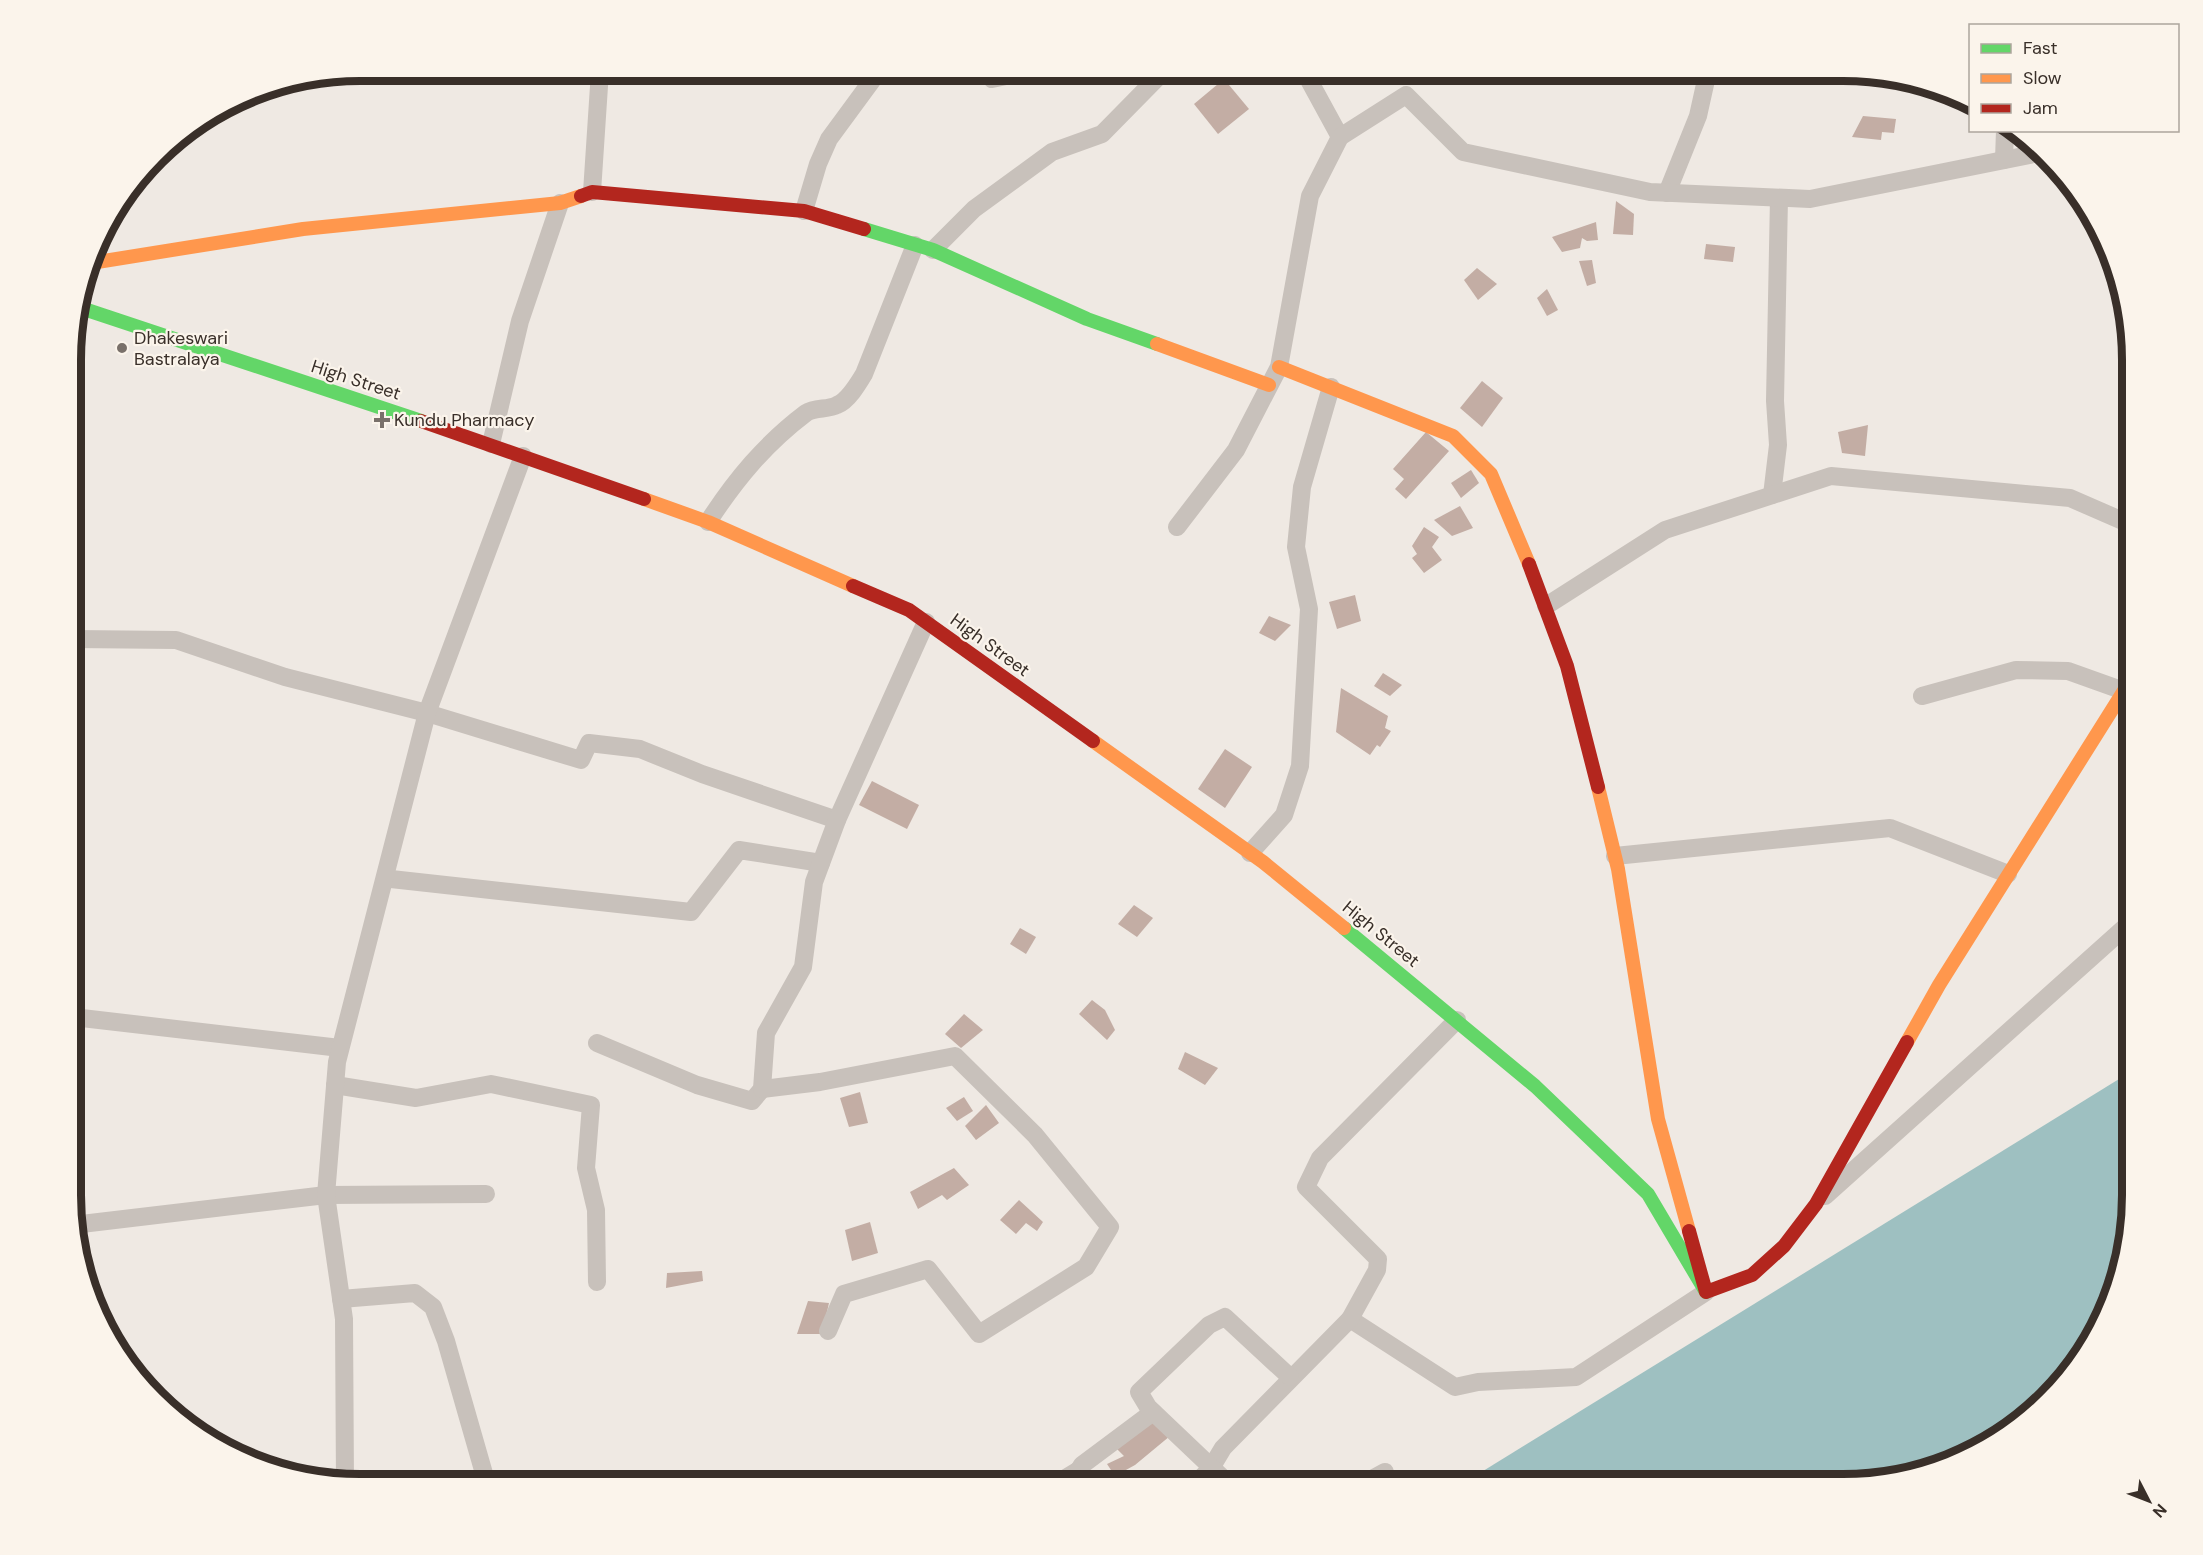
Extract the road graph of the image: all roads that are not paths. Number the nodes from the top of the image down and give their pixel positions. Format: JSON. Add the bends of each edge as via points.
{"nodes":[{"id":1,"x":598,"y":81,"type":"edge"},
{"id":2,"x":872,"y":81,"type":"edge"},
{"id":3,"x":1154,"y":81,"type":"edge"},
{"id":4,"x":1309,"y":81,"type":"edge"},
{"id":5,"x":1706,"y":81,"type":"edge"},
{"id":6,"x":2006,"y":134,"type":"edge"},
{"id":7,"x":1340,"y":137,"type":"junction"},
{"id":8,"x":2032,"y":154,"type":"edge"},
{"id":9,"x":2004,"y":160,"type":"junction"},
{"id":10,"x":592,"y":192,"type":"junction"},
{"id":11,"x":1667,"y":192,"type":"junction"},
{"id":12,"x":1779,"y":198,"type":"junction"},
{"id":13,"x":560,"y":203,"type":"junction"},
{"id":14,"x":804,"y":211,"type":"junction"},
{"id":15,"x":915,"y":245,"type":"junction"},
{"id":16,"x":933,"y":250,"type":"junction"},
{"id":17,"x":99,"y":262,"type":"edge"},
{"id":18,"x":85,"y":309,"type":"edge"},
{"id":19,"x":1279,"y":367,"type":"junction"},
{"id":20,"x":1269,"y":385,"type":"junction"},
{"id":21,"x":1331,"y":387,"type":"junction"},
{"id":22,"x":491,"y":444,"type":"junction"},
{"id":23,"x":523,"y":456,"type":"junction"},
{"id":24,"x":1772,"y":495,"type":"junction"},
{"id":25,"x":2122,"y":521,"type":"edge"},
{"id":26,"x":708,"y":522,"type":"junction"},
{"id":27,"x":1177,"y":527,"type":"dead end"},
{"id":28,"x":1546,"y":606,"type":"junction"},
{"id":29,"x":926,"y":622,"type":"junction"},
{"id":30,"x":81,"y":639,"type":"edge"},
{"id":31,"x":2122,"y":683,"type":"edge"},
{"id":32,"x":2122,"y":694,"type":"edge"},
{"id":33,"x":1922,"y":696,"type":"dead end"},
{"id":34,"x":427,"y":713,"type":"junction"},
{"id":35,"x":837,"y":820,"type":"junction"},
{"id":36,"x":1250,"y":853,"type":"junction"},
{"id":37,"x":1615,"y":856,"type":"junction"},
{"id":38,"x":821,"y":863,"type":"junction"},
{"id":39,"x":2008,"y":874,"type":"junction"},
{"id":40,"x":391,"y":879,"type":"dead end"},
{"id":41,"x":2122,"y":930,"type":"edge"},
{"id":42,"x":81,"y":1018,"type":"edge"},
{"id":43,"x":1457,"y":1020,"type":"junction"},
{"id":44,"x":597,"y":1043,"type":"dead end"},
{"id":45,"x":340,"y":1048,"type":"junction"},
{"id":46,"x":335,"y":1085,"type":"junction"},
{"id":47,"x":762,"y":1089,"type":"junction"},
{"id":48,"x":486,"y":1194,"type":"dead end"},
{"id":49,"x":327,"y":1195,"type":"junction"},
{"id":50,"x":1816,"y":1204,"type":"junction"},
{"id":51,"x":83,"y":1224,"type":"edge"},
{"id":52,"x":597,"y":1282,"type":"dead end"},
{"id":53,"x":1706,"y":1293,"type":"junction"},
{"id":54,"x":341,"y":1299,"type":"junction"},
{"id":55,"x":1350,"y":1319,"type":"junction"},
{"id":56,"x":828,"y":1331,"type":"dead end"},
{"id":57,"x":1290,"y":1377,"type":"junction"},
{"id":58,"x":1153,"y":1412,"type":"junction"},
{"id":59,"x":1211,"y":1468,"type":"junction"},
{"id":60,"x":1385,"y":1472,"type":"dead end"},
{"id":61,"x":345,"y":1473,"type":"edge"},
{"id":62,"x":484,"y":1474,"type":"edge"},
{"id":63,"x":1081,"y":1474,"type":"edge"},
{"id":64,"x":1205,"y":1474,"type":"edge"},
{"id":65,"x":1218,"y":1474,"type":"edge"},
{"id":66,"x":1381,"y":1474,"type":"edge"}],
"edges":[{"from":1,"to":10,"type":"street"},
{"from":2,"to":14,"type":"street","via":[[830,139]]},
{"from":3,"to":16,"type":"street","via":[[1102,134],[1052,152],[974,209]]},
{"from":4,"to":7,"type":"street"},
{"from":5,"to":11,"type":"street","via":[[1698,116]]},
{"from":6,"to":9,"type":"street"},
{"from":7,"to":11,"type":"street","via":[[1406,95],[1463,152],[1650,192]]},
{"from":7,"to":19,"type":"street","via":[[1310,196]]},
{"from":8,"to":9,"type":"street"},
{"from":9,"to":12,"type":"street","via":[[1810,199]]},
{"from":10,"to":13,"type":"main road"},
{"from":10,"to":14,"type":"main road"},
{"from":11,"to":12,"type":"street"},
{"from":12,"to":24,"type":"street","via":[[1775,401],[1778,445]]},
{"from":13,"to":17,"type":"main road","via":[[303,229]]},
{"from":13,"to":22,"type":"street","via":[[520,321]]},
{"from":14,"to":15,"type":"main road"},
{"from":15,"to":16,"type":"main road"},
{"from":15,"to":26,"type":"street","via":[[869,363],[856,386],[839,405],[810,411],[773,438],[735,480]]},
{"from":16,"to":20,"type":"main road","via":[[1087,319]]},
{"from":18,"to":22,"type":"main road","name":"High Street"},
{"from":19,"to":20,"type":"street"},
{"from":19,"to":21,"type":"main road"},
{"from":20,"to":27,"type":"street","via":[[1236,450]]},
{"from":21,"to":28,"type":"main road","via":[[1453,435],[1491,474]]},
{"from":21,"to":36,"type":"street","via":[[1302,488],[1296,547],[1309,609],[1300,766],[1284,815]]},
{"from":22,"to":23,"type":"main road","name":"High Street"},
{"from":23,"to":26,"type":"main road","name":"High Street"},
{"from":23,"to":34,"type":"street"},
{"from":24,"to":25,"type":"street","via":[[1831,476],[2070,498]]},
{"from":24,"to":28,"type":"street","via":[[1665,530]]},
{"from":26,"to":29,"type":"main road","name":"High Street","via":[[909,610]]},
{"from":28,"to":37,"type":"main road","via":[[1567,666]]},
{"from":29,"to":35,"type":"street"},
{"from":29,"to":36,"type":"main road","name":"High Street"},
{"from":30,"to":34,"type":"street","via":[[176,640],[285,677]]},
{"from":31,"to":33,"type":"street","via":[[2068,670],[2016,670]]},
{"from":32,"to":39,"type":"main road"},
{"from":34,"to":35,"type":"street","via":[[581,760],[589,743],[640,749]]},
{"from":34,"to":45,"type":"street"},
{"from":35,"to":38,"type":"street"},
{"from":36,"to":43,"type":"main road","name":"High Street"},
{"from":37,"to":39,"type":"street","via":[[1890,828]]},
{"from":37,"to":53,"type":"main road","via":[[1658,1119]]},
{"from":38,"to":40,"type":"street","via":[[739,850],[691,912]]},
{"from":38,"to":47,"type":"street","via":[[814,882],[803,967],[766,1033]]},
{"from":39,"to":50,"type":"main road","via":[[1939,985]]},
{"from":41,"to":50,"type":"street"},
{"from":42,"to":45,"type":"street"},
{"from":43,"to":53,"type":"main road","name":"High Street","via":[[1535,1086],[1648,1194]]},
{"from":43,"to":55,"type":"street","via":[[1320,1158],[1306,1187],[1378,1258],[1377,1270]]},
{"from":44,"to":47,"type":"street","via":[[697,1085],[752,1101]]},
{"from":45,"to":46,"type":"street"},
{"from":46,"to":49,"type":"street"},
{"from":46,"to":52,"type":"street","via":[[416,1098],[491,1084],[591,1105],[586,1168],[596,1209]]},
{"from":47,"to":56,"type":"street","via":[[955,1056],[1035,1135],[1110,1227],[1086,1267],[979,1334],[928,1269],[844,1294]]},
{"from":48,"to":49,"type":"street"},
{"from":49,"to":51,"type":"street"},
{"from":49,"to":54,"type":"street"},
{"from":50,"to":53,"type":"main road","via":[[1784,1246],[1752,1275]]},
{"from":53,"to":55,"type":"street","via":[[1576,1377],[1478,1382],[1455,1388]]},
{"from":54,"to":61,"type":"street"},
{"from":54,"to":62,"type":"street","via":[[415,1293],[433,1307]]},
{"from":55,"to":57,"type":"street"},
{"from":57,"to":58,"type":"street","via":[[1225,1317],[1209,1325],[1139,1392]]},
{"from":57,"to":59,"type":"street","via":[[1223,1448]]},
{"from":58,"to":59,"type":"street"},
{"from":58,"to":63,"type":"street","via":[[1086,1461]]},
{"from":59,"to":64,"type":"street"},
{"from":59,"to":65,"type":"street"},
{"from":60,"to":66,"type":"street"}]}
